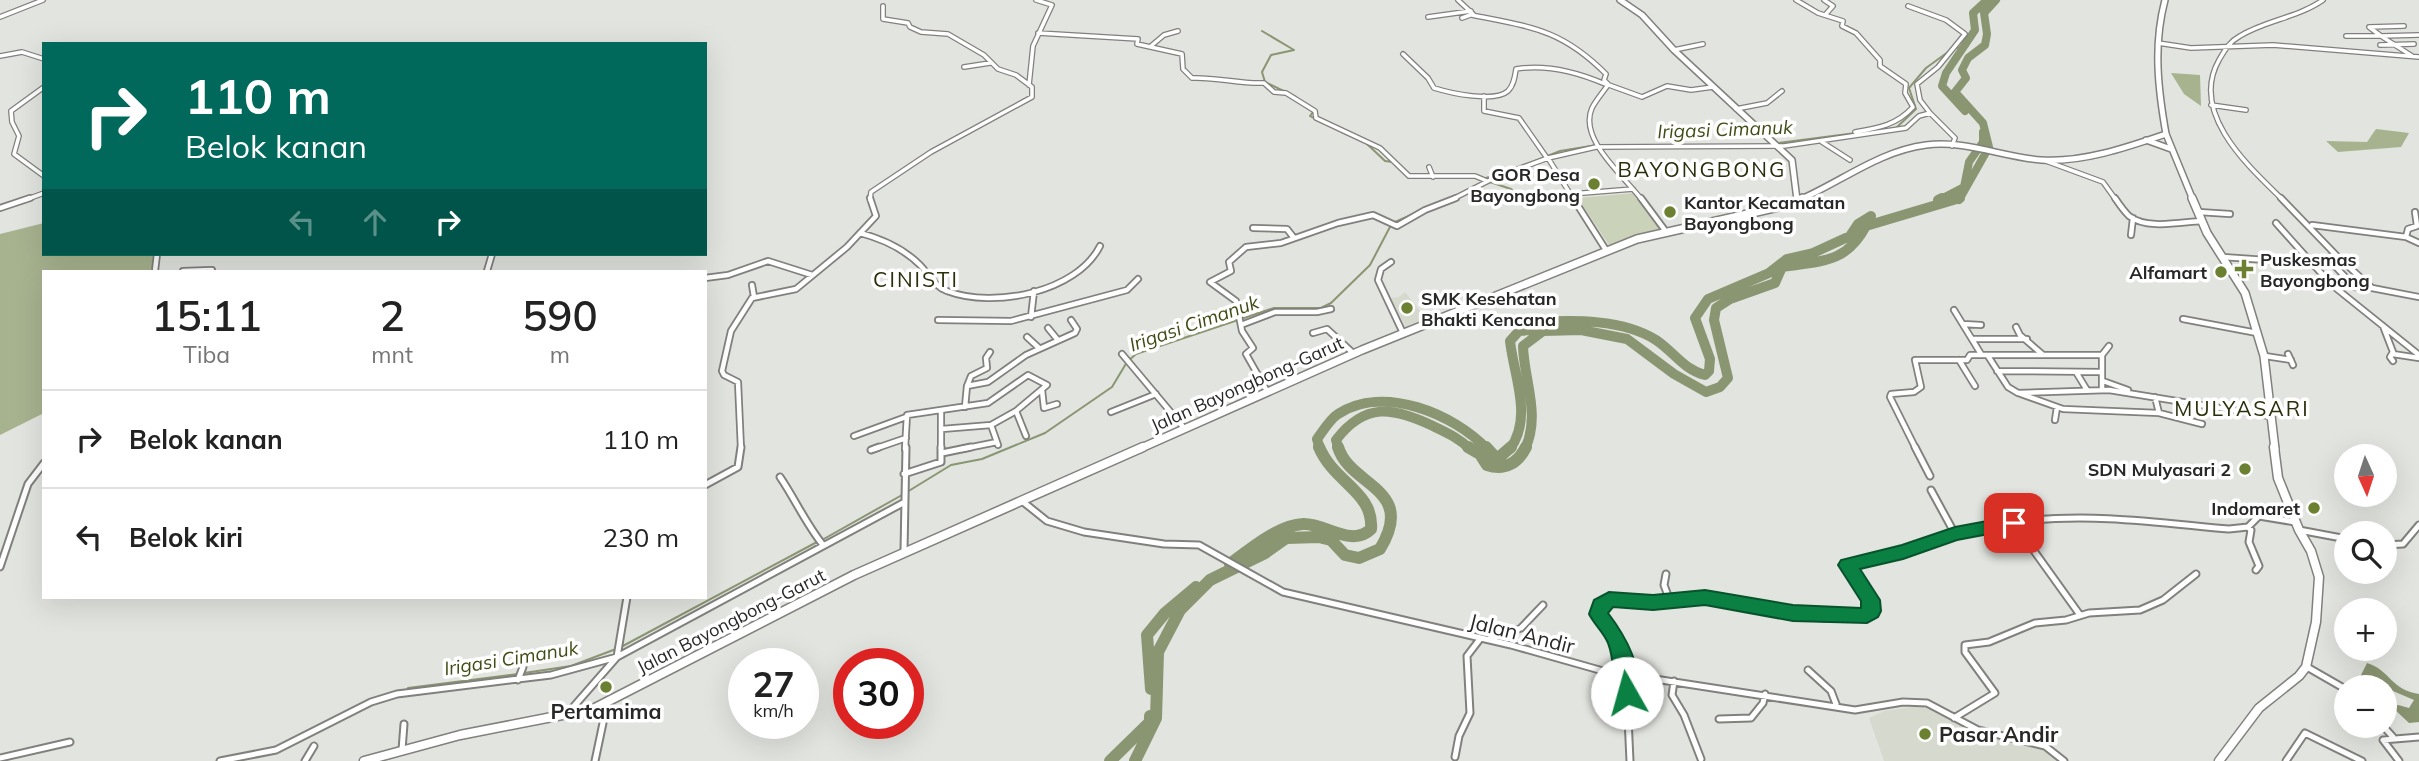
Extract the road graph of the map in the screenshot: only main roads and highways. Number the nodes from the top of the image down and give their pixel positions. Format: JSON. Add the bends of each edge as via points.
{"nodes":[{"id":1,"x":1620,"y":0,"type":"edge"},
{"id":2,"x":2165,"y":0,"type":"edge"},
{"id":3,"x":2166,"y":134,"type":"junction"},
{"id":4,"x":2146,"y":140,"type":"junction"},
{"id":5,"x":2171,"y":149,"type":"junction"},
{"id":6,"x":1797,"y":200,"type":"junction"},
{"id":7,"x":364,"y":761,"type":"edge"},
{"id":8,"x":2218,"y":761,"type":"edge"}],
"edges":[{"from":1,"to":6,"type":"main road","via":[[1642,15],[1793,162]]},
{"from":2,"to":3,"type":"main road","via":[[2157,42]]},
{"from":3,"to":4,"type":"main road","name":"Jalan Bayongbong-Garut"},
{"from":3,"to":5,"type":"main road"},
{"from":4,"to":5,"type":"main road"},
{"from":4,"to":6,"type":"main road","name":"Jalan Bayongbong-Garut","via":[[2044,160],[1952,146],[1918,146],[1859,168]]},
{"from":5,"to":8,"type":"main road","via":[[2202,221],[2245,293],[2264,356],[2278,478],[2311,551],[2320,585],[2306,667],[2259,708]]},
{"from":6,"to":7,"type":"main road","name":"Jalan Bayongbong-Garut","via":[[1664,229],[1354,354],[854,575],[601,705]]}]}
